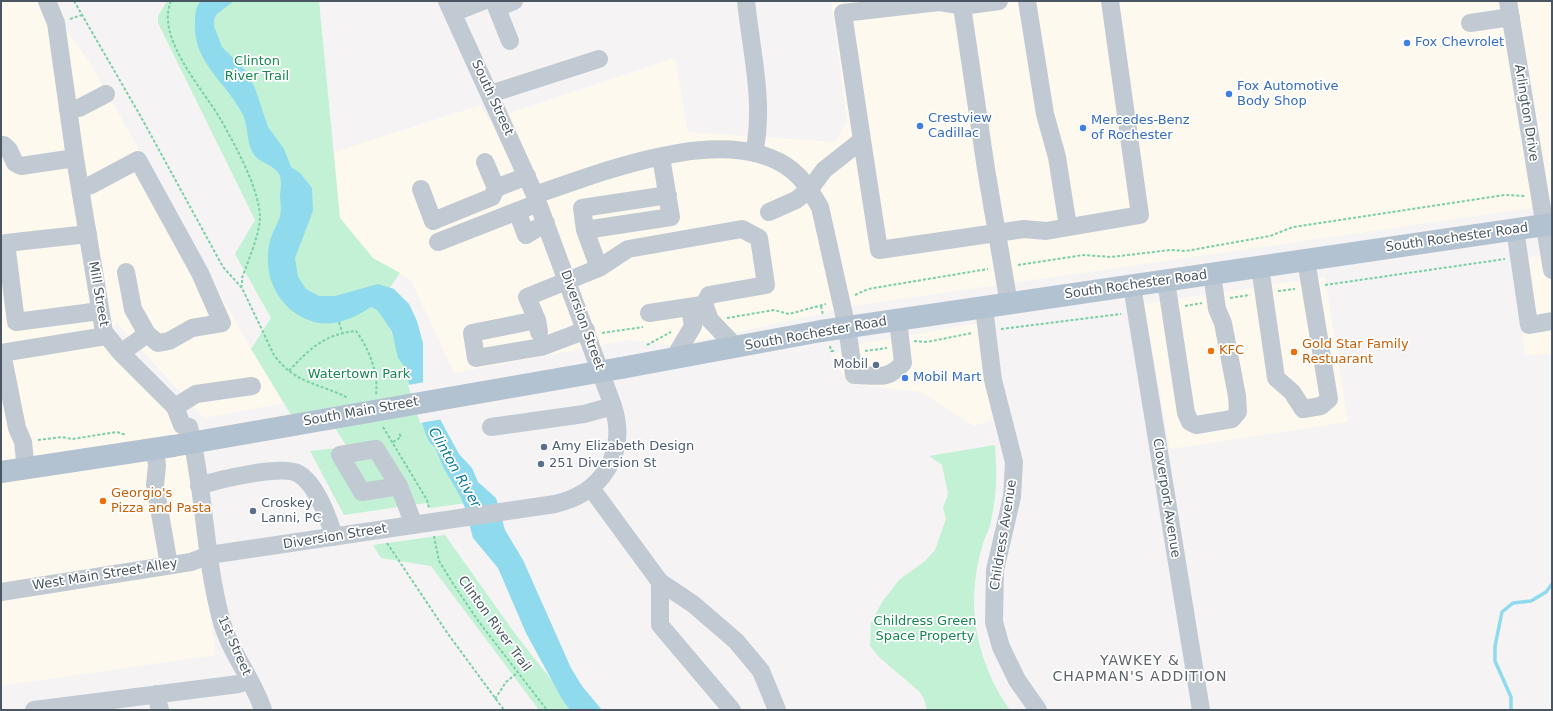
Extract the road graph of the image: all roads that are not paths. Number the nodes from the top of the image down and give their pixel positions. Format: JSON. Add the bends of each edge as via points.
{"nodes":[{"id":1,"x":47,"y":1,"type":"edge"},
{"id":2,"x":514,"y":1,"type":"edge"},
{"id":3,"x":746,"y":1,"type":"edge"},
{"id":4,"x":999,"y":1,"type":"edge"},
{"id":5,"x":1028,"y":1,"type":"edge"},
{"id":6,"x":1110,"y":1,"type":"edge"},
{"id":7,"x":491,"y":3,"type":"edge"},
{"id":8,"x":962,"y":6,"type":"junction"},
{"id":9,"x":450,"y":7,"type":"edge"},
{"id":10,"x":1509,"y":9,"type":"edge"},
{"id":11,"x":1470,"y":23,"type":"dead end"},
{"id":12,"x":510,"y":41,"type":"dead end"},
{"id":13,"x":599,"y":59,"type":"dead end"},
{"id":14,"x":106,"y":94,"type":"dead end"},
{"id":15,"x":490,"y":94,"type":"junction"},
{"id":16,"x":68,"y":110,"type":"junction"},
{"id":17,"x":862,"y":140,"type":"junction"},
{"id":18,"x":1,"y":145,"type":"edge"},
{"id":19,"x":754,"y":153,"type":"junction"},
{"id":20,"x":660,"y":157,"type":"junction"},
{"id":21,"x":75,"y":158,"type":"junction"},
{"id":22,"x":485,"y":162,"type":"dead end"},
{"id":23,"x":527,"y":176,"type":"junction"},
{"id":24,"x":80,"y":188,"type":"junction"},
{"id":25,"x":496,"y":188,"type":"junction"},
{"id":26,"x":421,"y":189,"type":"dead end"},
{"id":27,"x":810,"y":189,"type":"junction"},
{"id":28,"x":537,"y":199,"type":"junction"},
{"id":29,"x":517,"y":211,"type":"junction"},
{"id":30,"x":769,"y":212,"type":"dead end"},
{"id":31,"x":546,"y":223,"type":"junction"},
{"id":32,"x":1548,"y":224,"type":"edge"},
{"id":33,"x":1068,"y":228,"type":"junction"},
{"id":34,"x":1515,"y":229,"type":"junction"},
{"id":35,"x":997,"y":233,"type":"junction"},
{"id":36,"x":88,"y":234,"type":"junction"},
{"id":37,"x":3,"y":242,"type":"edge"},
{"id":38,"x":438,"y":242,"type":"dead end"},
{"id":39,"x":1306,"y":260,"type":"junction"},
{"id":40,"x":1260,"y":267,"type":"junction"},
{"id":41,"x":599,"y":268,"type":"junction"},
{"id":42,"x":1552,"y":270,"type":"edge"},
{"id":43,"x":126,"y":272,"type":"dead end"},
{"id":44,"x":1212,"y":274,"type":"junction"},
{"id":45,"x":1166,"y":281,"type":"junction"},
{"id":46,"x":568,"y":282,"type":"junction"},
{"id":47,"x":1132,"y":286,"type":"junction"},
{"id":48,"x":1009,"y":304,"type":"junction"},
{"id":49,"x":984,"y":308,"type":"junction"},
{"id":50,"x":100,"y":311,"type":"junction"},
{"id":51,"x":699,"y":314,"type":"junction"},
{"id":52,"x":537,"y":320,"type":"junction"},
{"id":53,"x":646,"y":320,"type":"road end"},
{"id":54,"x":898,"y":320,"type":"junction"},
{"id":55,"x":1552,"y":321,"type":"edge"},
{"id":56,"x":847,"y":328,"type":"junction"},
{"id":57,"x":592,"y":332,"type":"junction"},
{"id":58,"x":147,"y":334,"type":"junction"},
{"id":59,"x":106,"y":336,"type":"junction"},
{"id":60,"x":541,"y":347,"type":"junction"},
{"id":61,"x":729,"y":349,"type":"junction"},
{"id":62,"x":2,"y":353,"type":"edge"},
{"id":63,"x":121,"y":353,"type":"junction"},
{"id":64,"x":674,"y":358,"type":"junction"},
{"id":65,"x":252,"y":386,"type":"dead end"},
{"id":66,"x":613,"y":406,"type":"junction"},
{"id":67,"x":175,"y":407,"type":"junction"},
{"id":68,"x":491,"y":427,"type":"dead end"},
{"id":69,"x":164,"y":448,"type":"junction"},
{"id":70,"x":26,"y":468,"type":"junction"},
{"id":71,"x":1,"y":472,"type":"edge"},
{"id":72,"x":199,"y":486,"type":"junction"},
{"id":73,"x":399,"y":486,"type":"dead end"},
{"id":74,"x":591,"y":488,"type":"junction"},
{"id":75,"x":414,"y":525,"type":"junction"},
{"id":76,"x":334,"y":537,"type":"junction"},
{"id":77,"x":209,"y":555,"type":"junction"},
{"id":78,"x":169,"y":565,"type":"junction"},
{"id":79,"x":660,"y":582,"type":"junction"},
{"id":80,"x":1,"y":592,"type":"edge"},
{"id":81,"x":249,"y":680,"type":"junction"},
{"id":82,"x":158,"y":702,"type":"edge"},
{"id":83,"x":1036,"y":709,"type":"edge"},
{"id":84,"x":34,"y":710,"type":"edge"},
{"id":85,"x":263,"y":710,"type":"edge"},
{"id":86,"x":732,"y":710,"type":"edge"},
{"id":87,"x":776,"y":710,"type":"edge"},
{"id":88,"x":1201,"y":710,"type":"edge"}],
"edges":[{"from":1,"to":16,"type":"street","name":"Mill Street","via":[[56,23]]},
{"from":2,"to":7,"type":"street"},
{"from":3,"to":19,"type":"street","via":[[756,68],[758,133]]},
{"from":4,"to":8,"type":"street"},
{"from":5,"to":33,"type":"street","via":[[1045,114],[1057,157]]},
{"from":6,"to":33,"type":"street","via":[[1140,215]]},
{"from":7,"to":9,"type":"street"},
{"from":7,"to":12,"type":"street"},
{"from":8,"to":17,"type":"street","via":[[939,2],[843,13]]},
{"from":8,"to":35,"type":"street"},
{"from":9,"to":15,"type":"street","name":"South Street"},
{"from":10,"to":11,"type":"street"},
{"from":10,"to":32,"type":"street","name":"Arlington Drive","via":[[1539,195]]},
{"from":13,"to":15,"type":"street"},
{"from":14,"to":16,"type":"street","via":[[79,108]]},
{"from":15,"to":23,"type":"street","name":"South Street"},
{"from":16,"to":21,"type":"street","name":"Mill Street"},
{"from":17,"to":27,"type":"street","via":[[824,170]]},
{"from":17,"to":35,"type":"street","via":[[879,250]]},
{"from":18,"to":21,"type":"street","via":[[9,150],[15,163],[21,166]]},
{"from":19,"to":20,"type":"street","via":[[717,149]]},
{"from":19,"to":27,"type":"street","via":[[784,165]]},
{"from":20,"to":28,"type":"street","via":[[601,173]]},
{"from":20,"to":41,"type":"street","via":[[671,217],[585,230]]},
{"from":21,"to":24,"type":"street","name":"Mill Street"},
{"from":22,"to":25,"type":"street"},
{"from":23,"to":25,"type":"street"},
{"from":23,"to":28,"type":"street","name":"South Street"},
{"from":24,"to":36,"type":"street","name":"Mill Street"},
{"from":24,"to":58,"type":"street","via":[[92,185],[138,160],[200,274],[222,323],[192,328],[169,342],[158,343]]},
{"from":25,"to":26,"type":"street","via":[[492,197],[433,221]]},
{"from":27,"to":30,"type":"street","via":[[796,200]]},
{"from":27,"to":56,"type":"street","via":[[824,221]]},
{"from":28,"to":29,"type":"street"},
{"from":28,"to":31,"type":"street","name":"Diversion Street"},
{"from":29,"to":31,"type":"street","via":[[526,235]]},
{"from":29,"to":38,"type":"street"},
{"from":31,"to":46,"type":"street","name":"Diversion Street"},
{"from":32,"to":34,"type":"main road","name":"South Rochester Road"},
{"from":32,"to":42,"type":"street","name":"Arlington Drive"},
{"from":33,"to":35,"type":"street","via":[[1046,231],[1024,229]]},
{"from":34,"to":39,"type":"main road","name":"South Rochester Road"},
{"from":34,"to":55,"type":"street","via":[[1529,325]]},
{"from":35,"to":48,"type":"street"},
{"from":36,"to":37,"type":"street"},
{"from":36,"to":50,"type":"street","name":"Mill Street"},
{"from":37,"to":50,"type":"street","via":[[16,322]]},
{"from":39,"to":40,"type":"main road","name":"South Rochester Road"},
{"from":39,"to":40,"type":"street","via":[[1329,399],[1321,406],[1303,409],[1292,392],[1276,378]]},
{"from":40,"to":44,"type":"main road","name":"South Rochester Road"},
{"from":41,"to":46,"type":"street"},
{"from":41,"to":51,"type":"street","via":[[628,249],[742,229],[759,238],[766,285],[709,296]]},
{"from":43,"to":58,"type":"street","via":[[133,309]]},
{"from":44,"to":45,"type":"main road","name":"South Rochester Road"},
{"from":44,"to":45,"type":"street","via":[[1217,309],[1223,323],[1237,396],[1238,412],[1232,420],[1196,425],[1190,422],[1186,413]]},
{"from":45,"to":47,"type":"main road","name":"South Rochester Road"},
{"from":46,"to":52,"type":"street","via":[[527,297]]},
{"from":46,"to":57,"type":"street","name":"Diversion Street"},
{"from":47,"to":48,"type":"main road","name":"South Rochester Road"},
{"from":47,"to":88,"type":"street","name":"Cloverport Avenue"},
{"from":48,"to":49,"type":"main road","name":"South Rochester Road"},
{"from":49,"to":54,"type":"main road","name":"South Rochester Road"},
{"from":49,"to":83,"type":"street","name":"Childress Avenue","via":[[993,380],[1014,462],[1012,497],[996,570],[994,622],[1001,647],[1016,680]]},
{"from":50,"to":59,"type":"street","name":"Mill Street"},
{"from":51,"to":53,"type":"street"},
{"from":51,"to":61,"type":"street"},
{"from":51,"to":64,"type":"street"},
{"from":52,"to":60,"type":"street"},
{"from":52,"to":60,"type":"street","via":[[472,332],[476,358]]},
{"from":54,"to":56,"type":"main road","name":"South Rochester Road"},
{"from":54,"to":56,"type":"street","via":[[902,363],[896,372],[890,375],[854,375]]},
{"from":56,"to":61,"type":"main road","name":"South Rochester Road"},
{"from":57,"to":60,"type":"street"},
{"from":57,"to":66,"type":"street","name":"Diversion Street"},
{"from":58,"to":63,"type":"street"},
{"from":59,"to":62,"type":"street"},
{"from":59,"to":63,"type":"street","name":"Mill Street"},
{"from":61,"to":64,"type":"main road","name":"South Main Street"},
{"from":62,"to":70,"type":"street","via":[[17,428],[23,442]]},
{"from":63,"to":67,"type":"street","name":"Mill Street"},
{"from":64,"to":69,"type":"main road","name":"South Main Street","bridge":true},
{"from":65,"to":67,"type":"street","via":[[196,394]]},
{"from":66,"to":68,"type":"street","via":[[584,414]]},
{"from":66,"to":74,"type":"street","name":"Diversion Street","via":[[617,424],[615,450],[604,475]]},
{"from":67,"to":72,"type":"street","name":"Mill Street","via":[[182,425],[189,427]]},
{"from":69,"to":70,"type":"main road","name":"South Main Street"},
{"from":69,"to":78,"type":"street","via":[[157,466],[155,485]]},
{"from":70,"to":71,"type":"main road","name":"South Main Street"},
{"from":72,"to":76,"type":"street","via":[[217,480],[261,473],[286,470],[298,473],[326,510]]},
{"from":72,"to":77,"type":"street","name":"Mill Street"},
{"from":73,"to":75,"type":"street"},
{"from":74,"to":75,"type":"street","name":"Diversion Street","via":[[563,502]]},
{"from":74,"to":79,"type":"street"},
{"from":75,"to":76,"type":"street","name":"Diversion Street"},
{"from":76,"to":77,"type":"street","name":"Diversion Street"},
{"from":77,"to":78,"type":"street","name":"West Main Street Alley","via":[[191,562]]},
{"from":77,"to":81,"type":"street","name":"1st Street","via":[[221,622]]},
{"from":78,"to":80,"type":"street","name":"West Main Street Alley"},
{"from":79,"to":86,"type":"street","via":[[660,625]]},
{"from":79,"to":87,"type":"street","via":[[693,604],[736,641],[761,670]]},
{"from":81,"to":82,"type":"street"},
{"from":81,"to":85,"type":"street","name":"1st Street"},
{"from":82,"to":84,"type":"street"}]}
